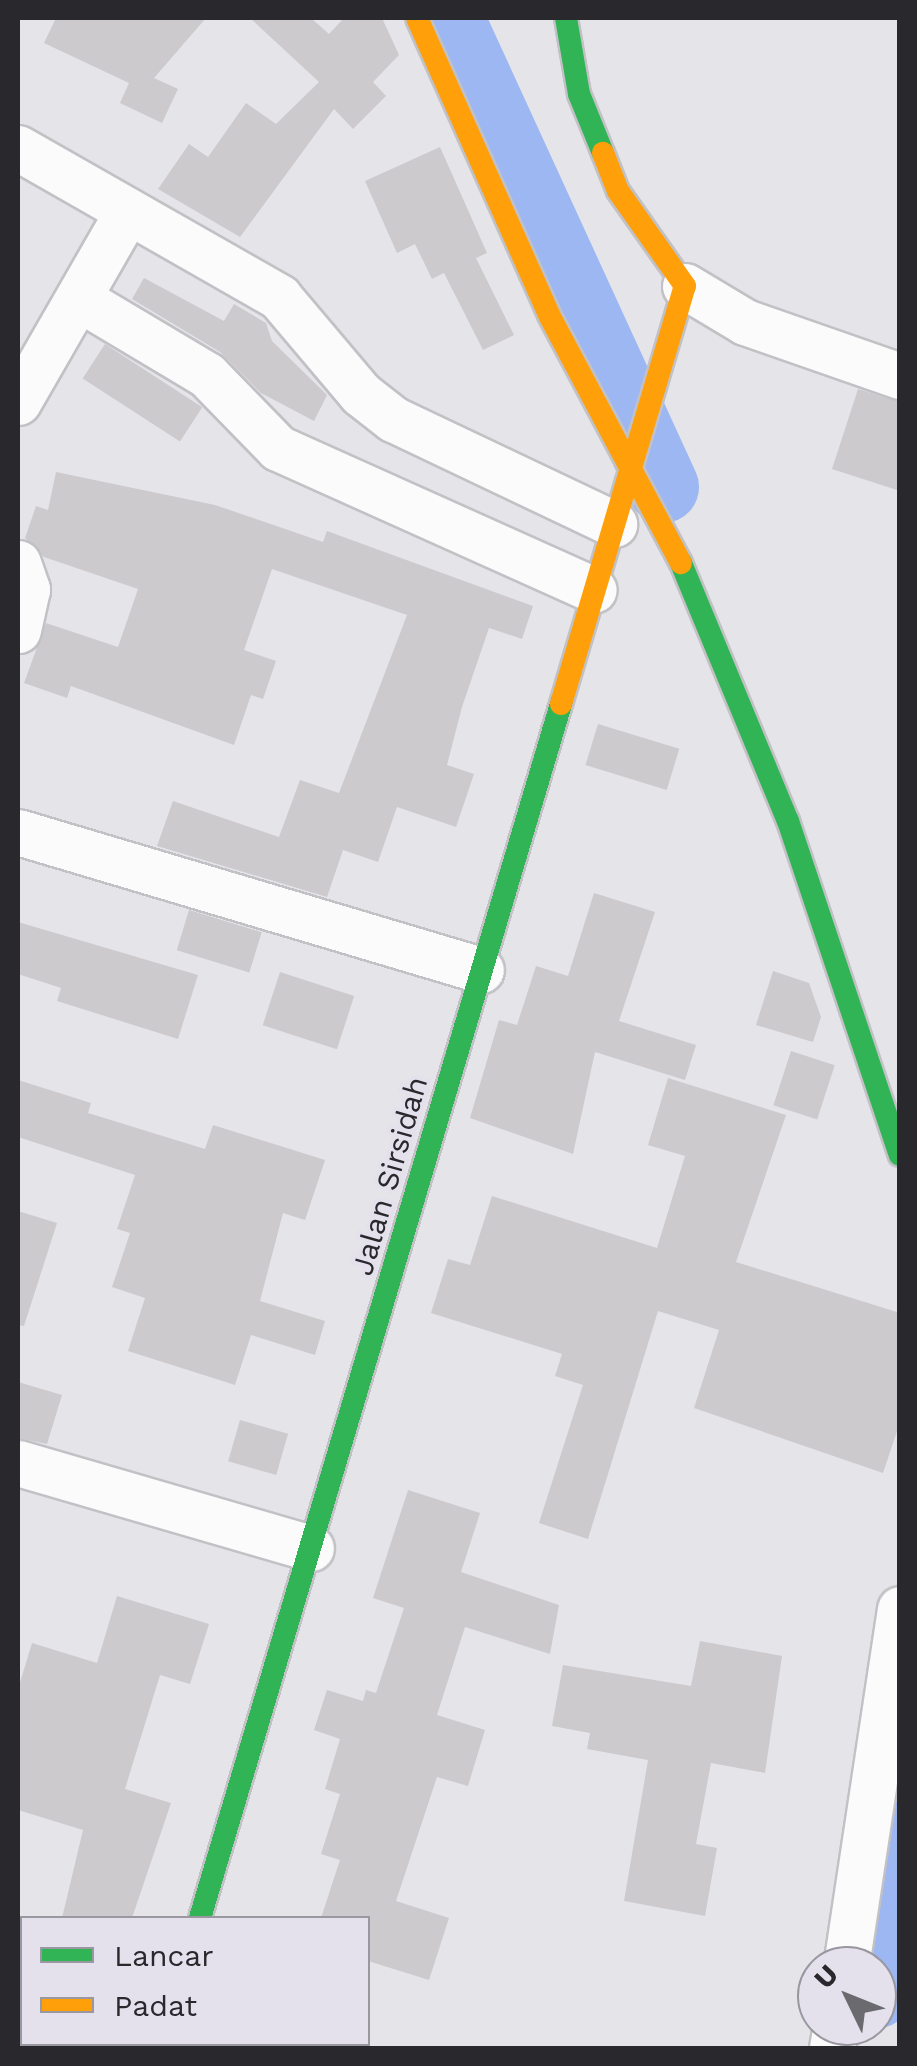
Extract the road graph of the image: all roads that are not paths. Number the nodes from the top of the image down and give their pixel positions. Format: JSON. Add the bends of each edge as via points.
{"nodes":[{"id":1,"x":417,"y":18,"type":"edge"},
{"id":2,"x":566,"y":18,"type":"edge"},
{"id":3,"x":18,"y":148,"type":"edge"},
{"id":4,"x":128,"y":211,"type":"junction"},
{"id":5,"x":685,"y":286,"type":"junction"},
{"id":6,"x":78,"y":298,"type":"junction"},
{"id":7,"x":900,"y":376,"type":"edge"},
{"id":8,"x":18,"y":402,"type":"edge"},
{"id":9,"x":634,"y":457,"type":"junction"},
{"id":10,"x":614,"y":524,"type":"junction"},
{"id":11,"x":18,"y":563,"type":"edge"},
{"id":12,"x":594,"y":590,"type":"junction"},
{"id":13,"x":18,"y":630,"type":"edge"},
{"id":14,"x":18,"y":832,"type":"edge"},
{"id":15,"x":482,"y":970,"type":"junction"},
{"id":16,"x":900,"y":1156,"type":"edge"},
{"id":17,"x":18,"y":1463,"type":"edge"},
{"id":18,"x":311,"y":1548,"type":"junction"},
{"id":19,"x":900,"y":1610,"type":"edge"},
{"id":20,"x":201,"y":1916,"type":"edge"},
{"id":21,"x":849,"y":1946,"type":"edge"}],
"edges":[{"from":1,"to":9,"type":"street","via":[[550,315]]},
{"from":2,"to":5,"type":"street","via":[[580,94],[618,191]]},
{"from":3,"to":4,"type":"street"},
{"from":4,"to":6,"type":"street"},
{"from":4,"to":10,"type":"street","via":[[296,310],[384,413]]},
{"from":5,"to":7,"type":"street","via":[[745,322]]},
{"from":5,"to":9,"type":"street","name":"Jalan Sirsidah"},
{"from":6,"to":8,"type":"street"},
{"from":6,"to":12,"type":"street","via":[[206,376],[266,440]]},
{"from":9,"to":10,"type":"street","name":"Jalan Sirsidah"},
{"from":9,"to":16,"type":"street","via":[[701,601],[788,822]]},
{"from":10,"to":12,"type":"street","name":"Jalan Sirsidah"},
{"from":11,"to":13,"type":"street","via":[[27,590]]},
{"from":12,"to":15,"type":"street","name":"Jalan Sirsidah"},
{"from":14,"to":15,"type":"street"},
{"from":15,"to":18,"type":"street","name":"Jalan Sirsidah"},
{"from":17,"to":18,"type":"street"},
{"from":18,"to":20,"type":"street","name":"Jalan Sirsidah"},
{"from":19,"to":21,"type":"street"}]}
